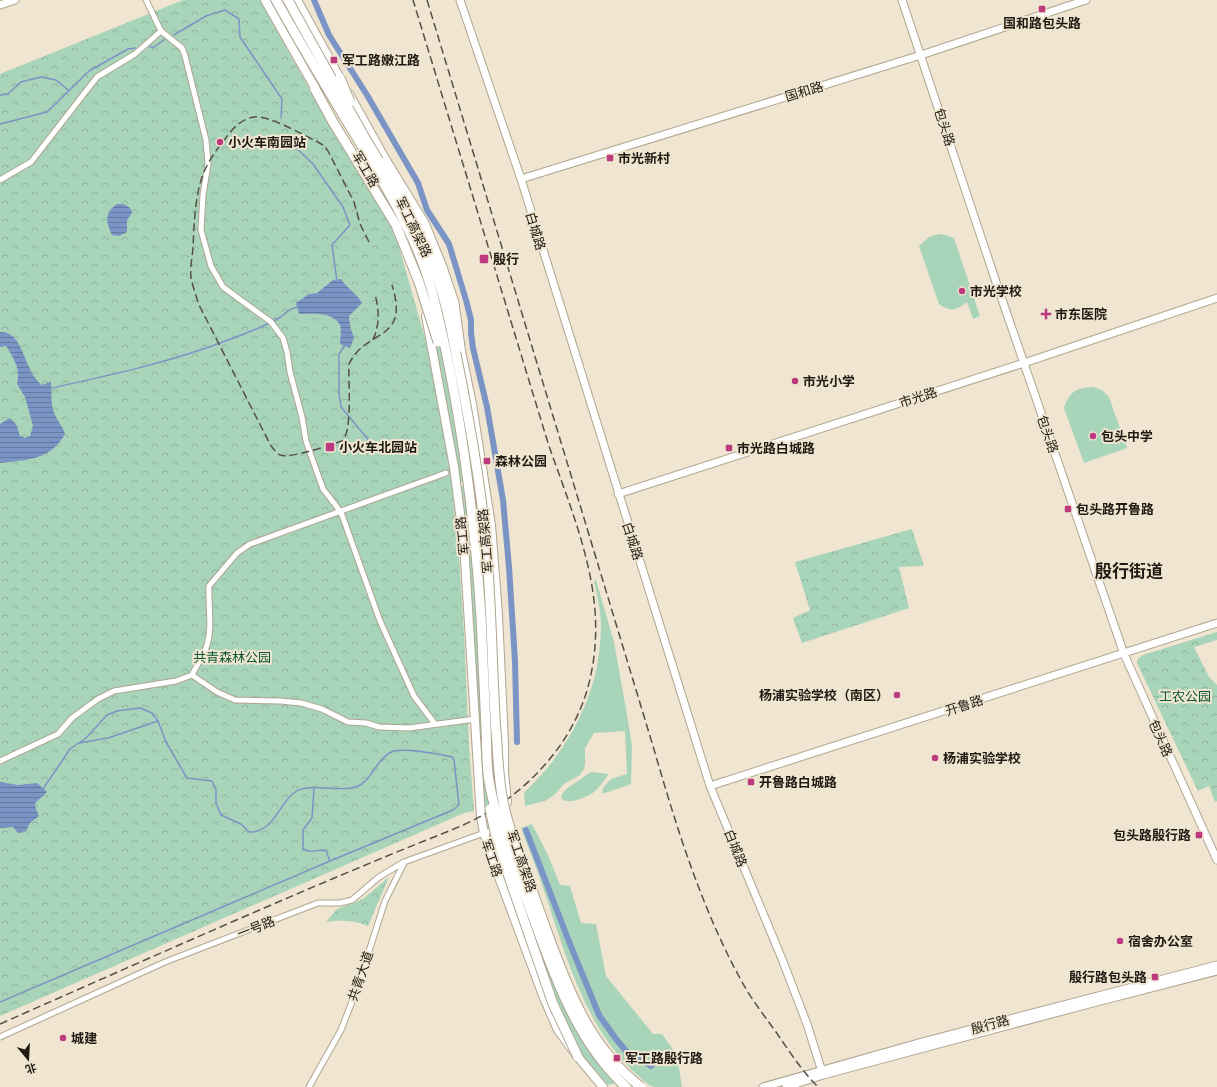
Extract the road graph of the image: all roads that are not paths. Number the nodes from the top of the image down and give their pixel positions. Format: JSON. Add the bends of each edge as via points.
{"nodes":[{"id":1,"x":15,"y":0,"type":"edge"},
{"id":2,"x":146,"y":0,"type":"edge"},
{"id":3,"x":265,"y":0,"type":"edge"},
{"id":4,"x":276,"y":0,"type":"edge"},
{"id":5,"x":288,"y":0,"type":"edge"},
{"id":6,"x":297,"y":0,"type":"edge"},
{"id":7,"x":460,"y":0,"type":"edge"},
{"id":8,"x":902,"y":0,"type":"edge"},
{"id":9,"x":1086,"y":0,"type":"edge"},
{"id":10,"x":0,"y":5,"type":"edge"},
{"id":11,"x":161,"y":31,"type":"junction"},
{"id":12,"x":921,"y":55,"type":"junction"},
{"id":13,"x":340,"y":78,"type":"junction"},
{"id":14,"x":316,"y":89,"type":"junction"},
{"id":15,"x":521,"y":179,"type":"junction"},
{"id":16,"x":0,"y":180,"type":"edge"},
{"id":17,"x":1217,"y":298,"type":"edge"},
{"id":18,"x":1024,"y":363,"type":"junction"},
{"id":19,"x":450,"y":375,"type":"junction"},
{"id":20,"x":465,"y":396,"type":"junction"},
{"id":21,"x":446,"y":473,"type":"dead end"},
{"id":22,"x":618,"y":494,"type":"junction"},
{"id":23,"x":340,"y":511,"type":"junction"},
{"id":24,"x":1217,"y":623,"type":"edge"},
{"id":25,"x":1124,"y":654,"type":"junction"},
{"id":26,"x":192,"y":675,"type":"junction"},
{"id":27,"x":475,"y":719,"type":"junction"},
{"id":28,"x":435,"y":724,"type":"junction"},
{"id":29,"x":0,"y":761,"type":"edge"},
{"id":30,"x":489,"y":779,"type":"junction"},
{"id":31,"x":710,"y":786,"type":"junction"},
{"id":32,"x":512,"y":826,"type":"junction"},
{"id":33,"x":484,"y":833,"type":"junction"},
{"id":34,"x":1217,"y":860,"type":"edge"},
{"id":35,"x":404,"y":862,"type":"junction"},
{"id":36,"x":1217,"y":965,"type":"edge"},
{"id":37,"x":1217,"y":971,"type":"edge"},
{"id":38,"x":0,"y":1037,"type":"edge"},
{"id":39,"x":578,"y":1057,"type":"junction"},
{"id":40,"x":822,"y":1073,"type":"junction"},
{"id":41,"x":623,"y":1076,"type":"junction"},
{"id":42,"x":309,"y":1087,"type":"edge"},
{"id":43,"x":603,"y":1087,"type":"edge"},
{"id":44,"x":617,"y":1087,"type":"edge"},
{"id":45,"x":626,"y":1087,"type":"edge"},
{"id":46,"x":634,"y":1087,"type":"edge"},
{"id":47,"x":641,"y":1087,"type":"edge"},
{"id":48,"x":763,"y":1087,"type":"edge"},
{"id":49,"x":786,"y":1087,"type":"edge"}],
"edges":[{"from":1,"to":10,"type":"street"},
{"from":2,"to":11,"type":"street"},
{"from":3,"to":14,"type":"main road","name":"军工路"},
{"from":4,"to":19,"type":"highway","name":"军工高架路","bridge":true,"via":[[393,200],[415,243],[433,296]]},
{"from":5,"to":20,"type":"highway","name":"军工高架路","bridge":true,"via":[[425,244],[446,307]]},
{"from":6,"to":13,"type":"main road","name":"军工路"},
{"from":7,"to":15,"type":"street","name":"白城路"},
{"from":8,"to":12,"type":"street","name":"包头路"},
{"from":9,"to":12,"type":"street","name":"国和路"},
{"from":11,"to":16,"type":"street","via":[[135,54],[97,77],[31,162]]},
{"from":11,"to":23,"type":"street","via":[[182,48],[206,140],[208,164],[201,230],[211,266],[223,287],[271,322],[283,338],[306,441],[323,488]]},
{"from":12,"to":15,"type":"street","name":"国和路"},
{"from":12,"to":18,"type":"street","name":"包头路"},
{"from":13,"to":20,"type":"highway","bridge":true,"via":[[354,112],[424,223],[442,267],[454,304]]},
{"from":13,"to":32,"type":"main road","name":"军工路","via":[[427,235],[453,312],[472,404],[491,524],[504,773]]},
{"from":14,"to":19,"type":"highway","bridge":true,"via":[[333,122],[396,225],[419,282]]},
{"from":14,"to":27,"type":"main road","name":"军工路","via":[[398,222],[421,286],[454,467],[464,544]]},
{"from":15,"to":22,"type":"street","name":"白城路"},
{"from":17,"to":18,"type":"street","name":"市光路"},
{"from":18,"to":22,"type":"street","name":"市光路"},
{"from":18,"to":25,"type":"street","name":"包头路"},
{"from":19,"to":30,"type":"highway","name":"军工高架路","bridge":true,"via":[[472,518],[481,615]]},
{"from":20,"to":47,"type":"highway","name":"军工高架路","bridge":true,"via":[[483,516],[493,694],[503,802],[515,843],[561,969],[579,1010],[606,1053]]},
{"from":21,"to":23,"type":"street"},
{"from":22,"to":31,"type":"street","name":"白城路"},
{"from":23,"to":26,"type":"street","via":[[250,544],[226,564],[209,586],[209,631],[206,648]]},
{"from":23,"to":28,"type":"street","via":[[380,621],[414,696]]},
{"from":24,"to":25,"type":"street","name":"开鲁路"},
{"from":25,"to":31,"type":"street","name":"开鲁路"},
{"from":25,"to":34,"type":"street","name":"包头路"},
{"from":26,"to":28,"type":"street","via":[[217,692],[235,700],[302,703],[322,709],[348,722],[380,727],[409,728]]},
{"from":26,"to":29,"type":"street","via":[[176,681],[114,691],[72,718],[58,734]]},
{"from":27,"to":28,"type":"street"},
{"from":27,"to":33,"type":"main road","name":"军工路"},
{"from":30,"to":39,"type":"highway","bridge":true,"via":[[490,806],[498,845],[553,1004]]},
{"from":30,"to":45,"type":"highway","name":"军工高架路","bridge":true,"via":[[507,847],[572,1014],[592,1049]]},
{"from":31,"to":40,"type":"street","name":"白城路","via":[[782,959],[807,1024]]},
{"from":32,"to":33,"type":"street","name":"一号路"},
{"from":32,"to":41,"type":"main road","name":"军工路","via":[[526,869],[582,1009],[607,1055]]},
{"from":33,"to":35,"type":"street","name":"一号路"},
{"from":33,"to":39,"type":"main road","name":"军工路","via":[[544,998],[558,1030]]},
{"from":35,"to":38,"type":"street","name":"一号路","via":[[379,877],[352,900],[318,903],[172,960]]},
{"from":35,"to":42,"type":"street","name":"共青大道","via":[[385,901],[341,1030]]},
{"from":36,"to":40,"type":"street","name":"殷行路"},
{"from":37,"to":40,"type":"street","name":"殷行路"},
{"from":39,"to":43,"type":"main road","name":"军工路"},
{"from":40,"to":48,"type":"street","name":"殷行路"},
{"from":40,"to":49,"type":"street","name":"殷行路"},
{"from":41,"to":44,"type":"main road"},
{"from":41,"to":46,"type":"main road","name":"军工路"}]}
